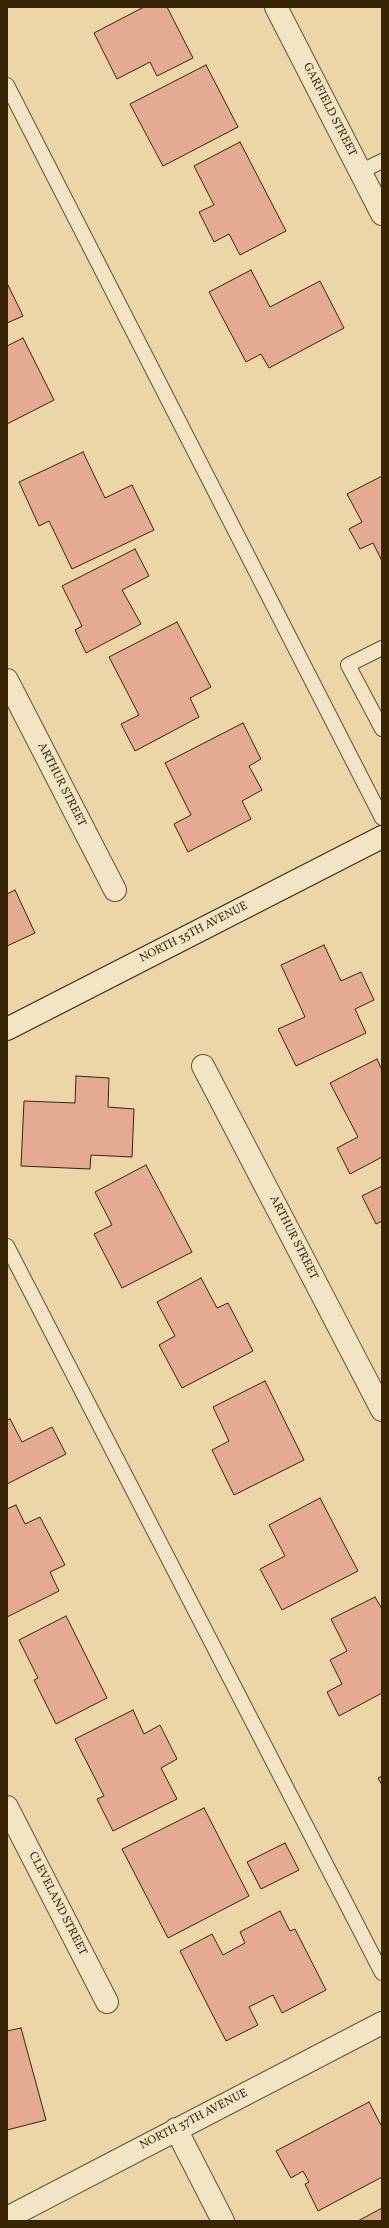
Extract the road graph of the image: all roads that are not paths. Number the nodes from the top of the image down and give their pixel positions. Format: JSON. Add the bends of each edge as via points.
{"nodes":[{"id":1,"x":276,"y":7,"type":"edge"},
{"id":2,"x":7,"y":85,"type":"edge"},
{"id":3,"x":382,"y":161,"type":"edge"},
{"id":4,"x":360,"y":172,"type":"junction"},
{"id":5,"x":382,"y":214,"type":"edge"},
{"id":6,"x":382,"y":648,"type":"edge"},
{"id":7,"x":7,"y":680,"type":"edge"},
{"id":8,"x":382,"y":729,"type":"edge"},
{"id":9,"x":382,"y":818,"type":"edge"},
{"id":10,"x":382,"y":837,"type":"edge"},
{"id":11,"x":115,"y":890,"type":"dead end"},
{"id":12,"x":7,"y":1029,"type":"edge"},
{"id":13,"x":203,"y":1066,"type":"dead end"},
{"id":14,"x":7,"y":1246,"type":"edge"},
{"id":15,"x":382,"y":1410,"type":"edge"},
{"id":16,"x":7,"y":1807,"type":"edge"},
{"id":17,"x":382,"y":1973,"type":"edge"},
{"id":18,"x":108,"y":2002,"type":"dead end"},
{"id":19,"x":382,"y":2023,"type":"edge"},
{"id":20,"x":176,"y":2129,"type":"junction"},
{"id":21,"x":7,"y":2218,"type":"edge"},
{"id":22,"x":223,"y":2221,"type":"edge"}],
"edges":[{"from":1,"to":4,"type":"street","name":"GARFIELD STREET"},
{"from":2,"to":9,"type":"lane"},
{"from":3,"to":4,"type":"lane"},
{"from":4,"to":5,"type":"street","name":"GARFIELD STREET"},
{"from":6,"to":8,"type":"lane","via":[[348,665]]},
{"from":7,"to":11,"type":"street","name":"ARTHUR STREET"},
{"from":10,"to":12,"type":"street","name":"NORTH 35TH AVENUE"},
{"from":13,"to":15,"type":"street","name":"ARTHUR STREET"},
{"from":14,"to":17,"type":"lane"},
{"from":16,"to":18,"type":"street","name":"CLEVELAND STREET"},
{"from":19,"to":20,"type":"street","name":"NORTH 37TH AVENUE"},
{"from":20,"to":21,"type":"street","name":"NORTH 37TH AVENUE"},
{"from":20,"to":22,"type":"street"}]}
